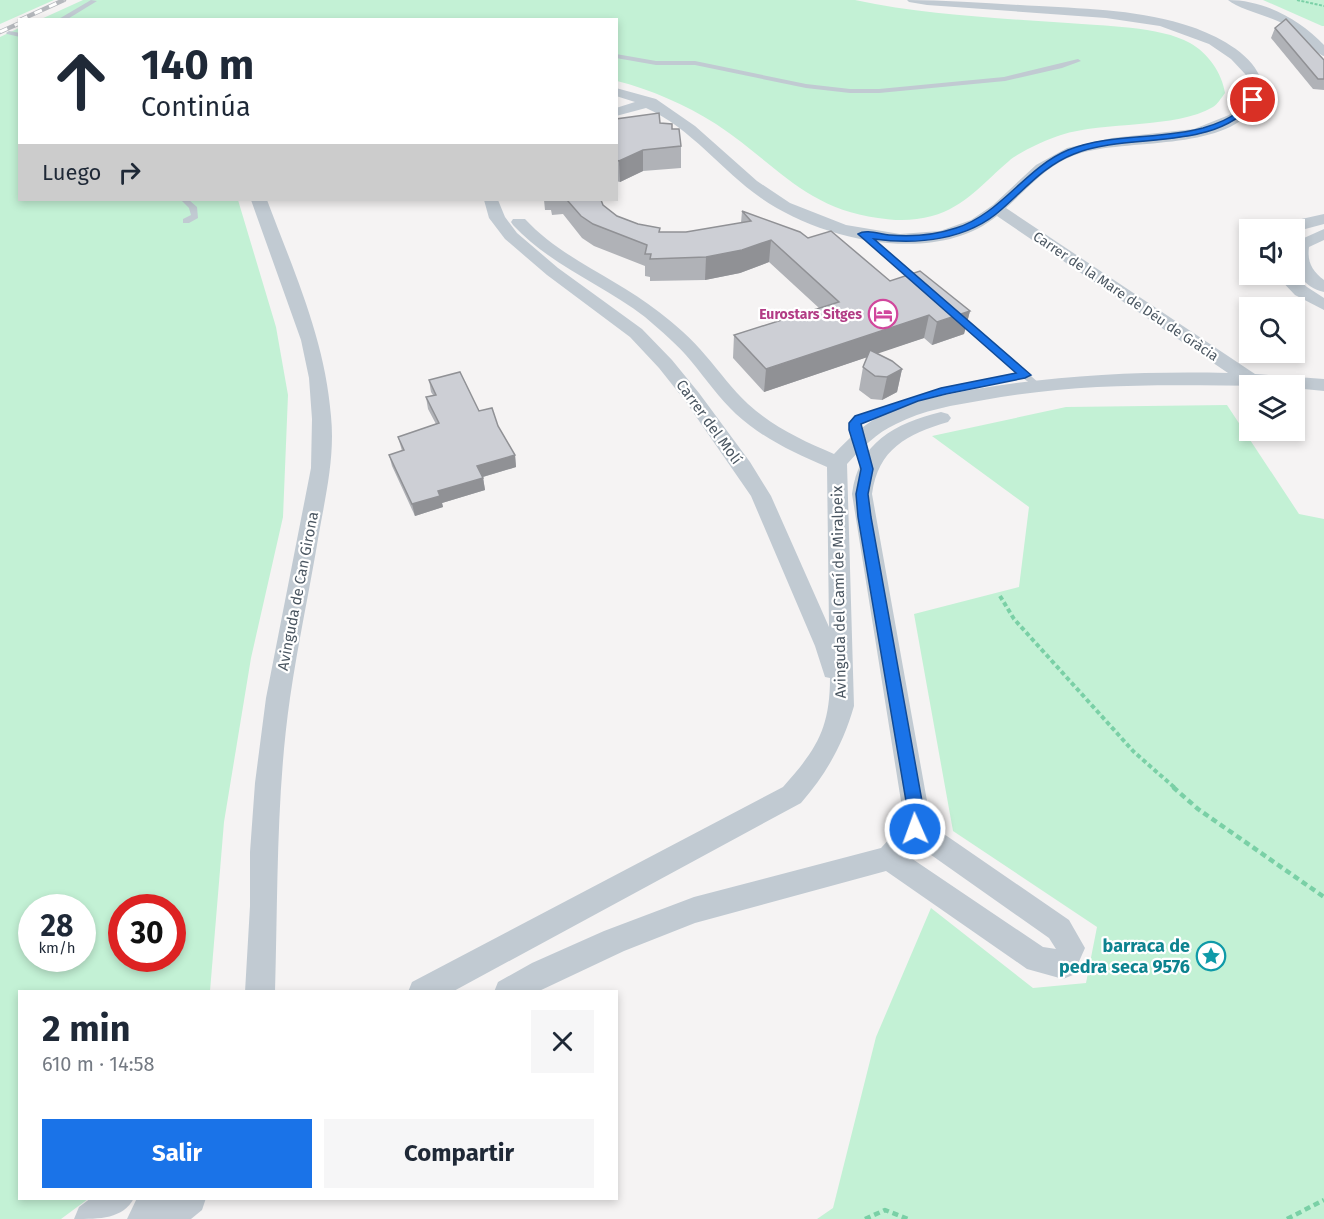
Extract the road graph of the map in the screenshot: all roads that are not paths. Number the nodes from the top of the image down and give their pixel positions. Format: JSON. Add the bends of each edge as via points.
{"nodes":[{"id":1,"x":913,"y":0,"type":"edge"},
{"id":2,"x":1234,"y":0,"type":"edge"},
{"id":3,"x":1253,"y":0,"type":"edge"},
{"id":4,"x":94,"y":1,"type":"edge"},
{"id":5,"x":64,"y":18,"type":"edge"},
{"id":6,"x":9,"y":33,"type":"dead end"},
{"id":7,"x":18,"y":35,"type":"edge"},
{"id":8,"x":1324,"y":37,"type":"edge"},
{"id":9,"x":1324,"y":52,"type":"edge"},
{"id":10,"x":618,"y":56,"type":"edge"},
{"id":11,"x":1078,"y":62,"type":"dead end"},
{"id":12,"x":618,"y":93,"type":"edge"},
{"id":13,"x":644,"y":100,"type":"junction"},
{"id":14,"x":618,"y":104,"type":"edge"},
{"id":15,"x":618,"y":111,"type":"edge"},
{"id":16,"x":186,"y":201,"type":"edge"},
{"id":17,"x":259,"y":201,"type":"edge"},
{"id":18,"x":491,"y":201,"type":"edge"},
{"id":19,"x":506,"y":201,"type":"edge"},
{"id":20,"x":997,"y":209,"type":"junction"},
{"id":21,"x":1324,"y":219,"type":"edge"},
{"id":22,"x":186,"y":221,"type":"dead end"},
{"id":23,"x":1305,"y":223,"type":"edge"},
{"id":24,"x":863,"y":234,"type":"junction"},
{"id":25,"x":1324,"y":234,"type":"edge"},
{"id":26,"x":1295,"y":285,"type":"edge"},
{"id":27,"x":1324,"y":287,"type":"edge"},
{"id":28,"x":929,"y":291,"type":"edge"},
{"id":29,"x":1324,"y":304,"type":"edge"},
{"id":30,"x":946,"y":306,"type":"edge"},
{"id":31,"x":1239,"y":377,"type":"edge"},
{"id":32,"x":1030,"y":380,"type":"junction"},
{"id":33,"x":1239,"y":384,"type":"edge"},
{"id":34,"x":1305,"y":385,"type":"edge"},
{"id":35,"x":1324,"y":385,"type":"edge"},
{"id":36,"x":1239,"y":386,"type":"edge"},
{"id":37,"x":1305,"y":396,"type":"edge"},
{"id":38,"x":1324,"y":398,"type":"edge"},
{"id":39,"x":860,"y":440,"type":"junction"},
{"id":40,"x":837,"y":463,"type":"junction"},
{"id":41,"x":867,"y":469,"type":"junction"},
{"id":42,"x":842,"y":706,"type":"junction"},
{"id":43,"x":915,"y":829,"type":"junction"},
{"id":44,"x":889,"y":858,"type":"junction"},
{"id":45,"x":260,"y":990,"type":"edge"},
{"id":46,"x":426,"y":990,"type":"edge"},
{"id":47,"x":512,"y":990,"type":"edge"},
{"id":48,"x":115,"y":1200,"type":"edge"},
{"id":49,"x":155,"y":1200,"type":"edge"},
{"id":50,"x":188,"y":1200,"type":"edge"},
{"id":51,"x":91,"y":1219,"type":"edge"},
{"id":52,"x":144,"y":1219,"type":"edge"},
{"id":53,"x":165,"y":1219,"type":"edge"}],
"edges":[{"from":1,"to":20,"type":"street","via":[[1155,22],[1198,34],[1217,44],[1239,58],[1254,76],[1253,100],[1237,117],[1187,134],[1072,151],[1047,164]]},
{"from":2,"to":9,"type":"street","via":[[1291,22]]},
{"from":3,"to":8,"type":"street","via":[[1302,20]]},
{"from":4,"to":5,"type":"lane"},
{"from":6,"to":7,"type":"lane"},
{"from":10,"to":11,"type":"lane","via":[[656,63],[695,63],[806,86],[879,91],[1005,79]]},
{"from":12,"to":13,"type":"street"},
{"from":13,"to":14,"type":"street"},
{"from":13,"to":15,"type":"street"},
{"from":13,"to":24,"type":"street","via":[[679,119],[768,196],[809,217]]},
{"from":16,"to":22,"type":"lane","via":[[195,216]]},
{"from":17,"to":45,"type":"street","name":"Avinguda de Can Girona","via":[[310,340],[322,419],[321,468],[278,698],[268,783]]},
{"from":18,"to":42,"type":"street","name":"Carrer del Molí","via":[[501,223],[524,248],[637,333],[689,393],[732,452],[761,496],[827,646]]},
{"from":19,"to":40,"type":"street","name":"Carrer del Molí","via":[[510,212],[531,235],[621,292],[665,326],[760,424]]},
{"from":20,"to":24,"type":"street","via":[[973,225],[941,236],[905,239]]},
{"from":20,"to":31,"type":"street","name":"Carrer de la Mare de Déu de Gràcia"},
{"from":21,"to":23,"type":"street"},
{"from":24,"to":28,"type":"lane"},
{"from":25,"to":27,"type":"street","via":[[1301,245],[1298,256],[1302,268]]},
{"from":26,"to":29,"type":"street"},
{"from":30,"to":32,"type":"lane"},
{"from":32,"to":33,"type":"street","name":"Avinguda del Camí de Miralpeix","via":[[1142,377]]},
{"from":32,"to":39,"type":"street","name":"Avinguda del Camí de Miralpeix","via":[[925,406],[889,419]]},
{"from":32,"to":39,"type":"lane","via":[[945,390],[873,414],[855,423]]},
{"from":34,"to":35,"type":"street","name":"Avinguda del Camí de Miralpeix"},
{"from":36,"to":41,"type":"street","name":"Avinguda del Camí de Miralpeix","via":[[1101,392],[973,410],[912,427],[888,442]]},
{"from":37,"to":38,"type":"street"},
{"from":39,"to":40,"type":"street","name":"Avinguda del Camí de Miralpeix"},
{"from":39,"to":41,"type":"lane"},
{"from":40,"to":42,"type":"street","name":"Avinguda del Camí de Miralpeix"},
{"from":41,"to":43,"type":"street","name":"Avinguda del Camí de Miralpeix","via":[[862,494],[865,517],[914,801]]},
{"from":42,"to":46,"type":"street","name":"Avinguda del Camí de Miralpeix","via":[[833,739],[818,767],[792,795]]},
{"from":43,"to":44,"type":"street"},
{"from":43,"to":44,"type":"street","via":[[1059,929],[1071,948],[1063,965],[1037,959]]},
{"from":44,"to":47,"type":"street","via":[[694,910],[614,941]]},
{"from":48,"to":51,"type":"street"},
{"from":49,"to":52,"type":"street"},
{"from":50,"to":53,"type":"street"}]}
